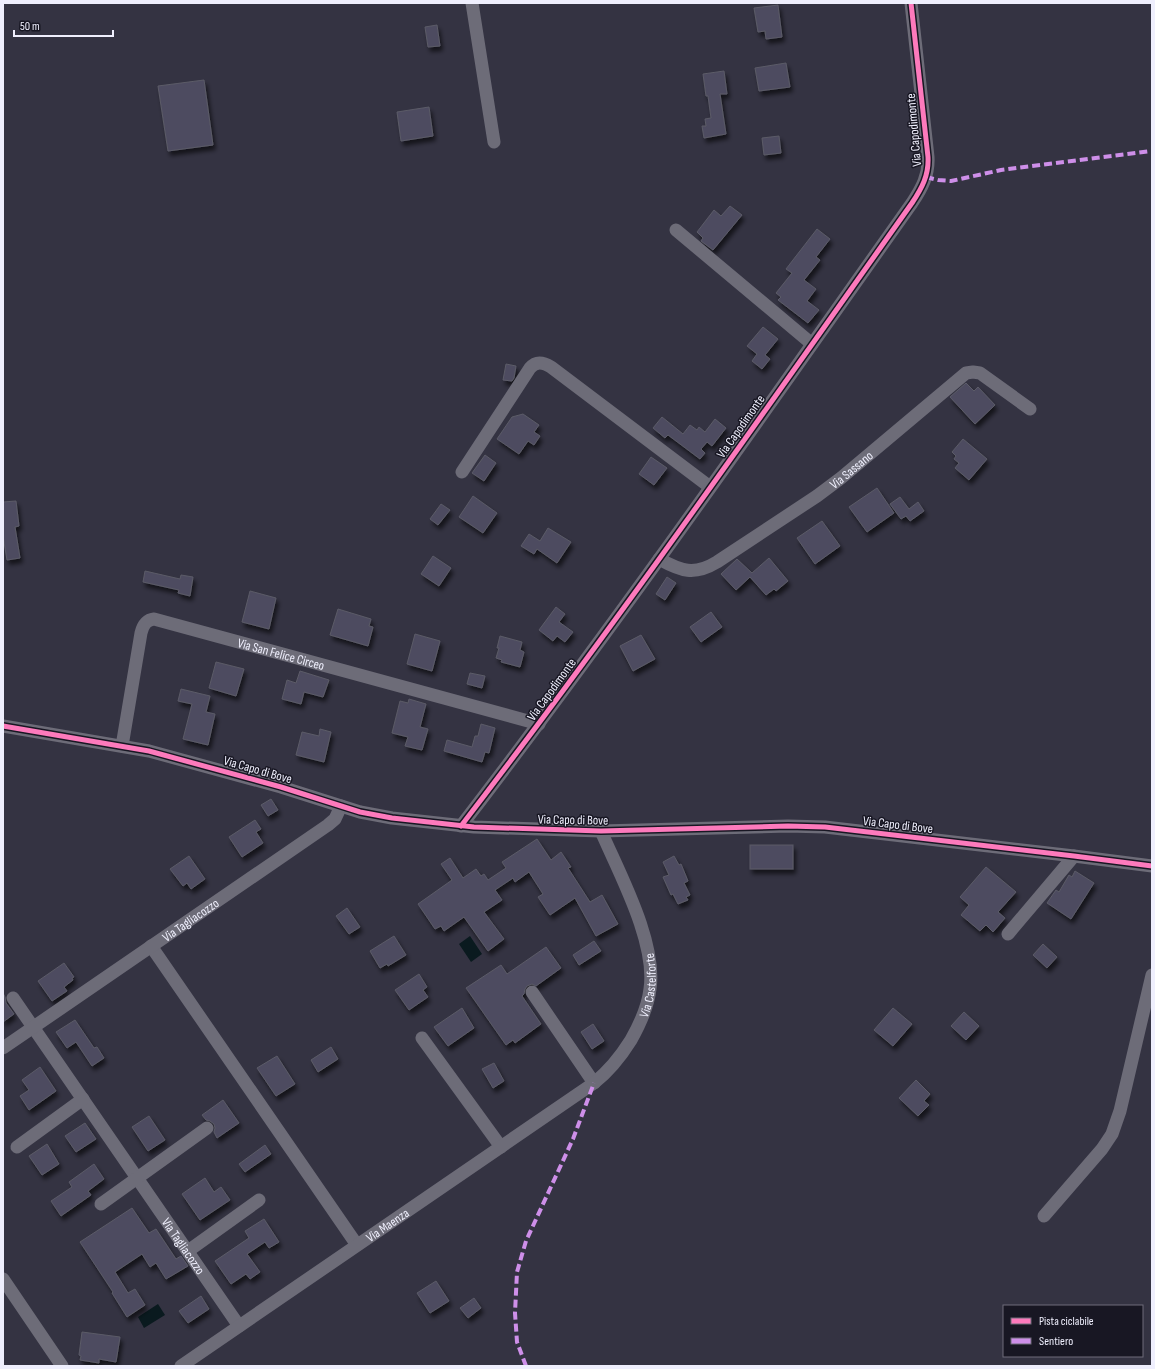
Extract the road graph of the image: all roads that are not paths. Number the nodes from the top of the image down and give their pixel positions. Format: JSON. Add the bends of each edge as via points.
{"nodes":[{"id":1,"x":472,"y":3,"type":"edge"},
{"id":2,"x":911,"y":3,"type":"edge"},
{"id":3,"x":494,"y":142,"type":"dead end"},
{"id":4,"x":676,"y":230,"type":"dead end"},
{"id":5,"x":812,"y":344,"type":"junction"},
{"id":6,"x":1030,"y":409,"type":"dead end"},
{"id":7,"x":462,"y":472,"type":"dead end"},
{"id":8,"x":710,"y":487,"type":"junction"},
{"id":9,"x":659,"y":559,"type":"junction"},
{"id":10,"x":539,"y":724,"type":"junction"},
{"id":11,"x":3,"y":726,"type":"edge"},
{"id":12,"x":122,"y":746,"type":"junction"},
{"id":13,"x":341,"y":806,"type":"junction"},
{"id":14,"x":461,"y":826,"type":"junction"},
{"id":15,"x":601,"y":831,"type":"junction"},
{"id":16,"x":1074,"y":856,"type":"junction"},
{"id":17,"x":1152,"y":866,"type":"edge"},
{"id":18,"x":1008,"y":934,"type":"dead end"},
{"id":19,"x":151,"y":946,"type":"junction"},
{"id":20,"x":1152,"y":975,"type":"edge"},
{"id":21,"x":532,"y":992,"type":"dead end"},
{"id":22,"x":13,"y":998,"type":"dead end"},
{"id":23,"x":33,"y":1027,"type":"junction"},
{"id":24,"x":422,"y":1038,"type":"dead end"},
{"id":25,"x":3,"y":1048,"type":"edge"},
{"id":26,"x":594,"y":1083,"type":"junction"},
{"id":27,"x":83,"y":1100,"type":"junction"},
{"id":28,"x":207,"y":1128,"type":"dead end"},
{"id":29,"x":17,"y":1147,"type":"dead end"},
{"id":30,"x":501,"y":1147,"type":"junction"},
{"id":31,"x":137,"y":1178,"type":"junction"},
{"id":32,"x":259,"y":1200,"type":"dead end"},
{"id":33,"x":100,"y":1204,"type":"dead end"},
{"id":34,"x":1044,"y":1216,"type":"dead end"},
{"id":35,"x":357,"y":1245,"type":"junction"},
{"id":36,"x":188,"y":1251,"type":"junction"},
{"id":37,"x":3,"y":1279,"type":"edge"},
{"id":38,"x":239,"y":1326,"type":"junction"},
{"id":39,"x":62,"y":1366,"type":"edge"},
{"id":40,"x":181,"y":1366,"type":"edge"}],
"edges":[{"from":1,"to":3,"type":"street"},
{"from":2,"to":5,"type":"street","name":"Via Capodimonte","via":[[928,157],[926,178],[912,203]]},
{"from":4,"to":5,"type":"street"},
{"from":5,"to":8,"type":"street","name":"Via Capodimonte"},
{"from":6,"to":9,"type":"street","name":"Via Sassano","via":[[980,373],[966,373],[841,478],[717,562],[704,569],[691,571]]},
{"from":7,"to":8,"type":"street","via":[[530,368],[540,363],[551,367]]},
{"from":8,"to":9,"type":"street","name":"Via Capodimonte"},
{"from":9,"to":10,"type":"street","name":"Via Capodimonte"},
{"from":10,"to":12,"type":"street","name":"Via San Felice Circeo","via":[[154,618],[145,623],[141,633]]},
{"from":10,"to":14,"type":"street","name":"Via Capodimonte"},
{"from":11,"to":12,"type":"street","name":"Via Capo di Bove"},
{"from":12,"to":13,"type":"street","name":"Via Capo di Bove","via":[[281,787]]},
{"from":13,"to":14,"type":"street","name":"Via Capo di Bove","via":[[381,816]]},
{"from":13,"to":19,"type":"street","name":"Via Tagliacozzo","via":[[335,819],[328,825]]},
{"from":14,"to":15,"type":"street","name":"Via Capo di Bove"},
{"from":15,"to":16,"type":"street","name":"Via Capo di Bove","via":[[814,826]]},
{"from":15,"to":26,"type":"street","name":"Via Castelforte","via":[[638,919],[647,949],[651,979],[646,1008],[635,1033],[617,1060]]},
{"from":16,"to":17,"type":"street","name":"Via Capo di Bove"},
{"from":16,"to":18,"type":"street"},
{"from":19,"to":23,"type":"street","name":"Via Tagliacozzo"},
{"from":19,"to":35,"type":"street"},
{"from":20,"to":34,"type":"street","via":[[1120,1111],[1112,1134]]},
{"from":21,"to":26,"type":"street"},
{"from":22,"to":23,"type":"street","name":"Via Tagliacozzo"},
{"from":23,"to":25,"type":"street","name":"Via Tagliacozzo"},
{"from":23,"to":27,"type":"street","name":"Via Tagliacozzo"},
{"from":24,"to":30,"type":"street"},
{"from":26,"to":30,"type":"street","name":"Via Maenza"},
{"from":27,"to":29,"type":"street"},
{"from":27,"to":31,"type":"street","name":"Via Tagliacozzo"},
{"from":28,"to":31,"type":"street"},
{"from":30,"to":35,"type":"street","name":"Via Maenza"},
{"from":31,"to":33,"type":"street"},
{"from":31,"to":36,"type":"street","name":"Via Tagliacozzo"},
{"from":32,"to":36,"type":"street"},
{"from":35,"to":38,"type":"street","name":"Via Maenza"},
{"from":36,"to":38,"type":"street","name":"Via Tagliacozzo"},
{"from":37,"to":39,"type":"street"},
{"from":38,"to":40,"type":"street","name":"Via Maenza"}]}
